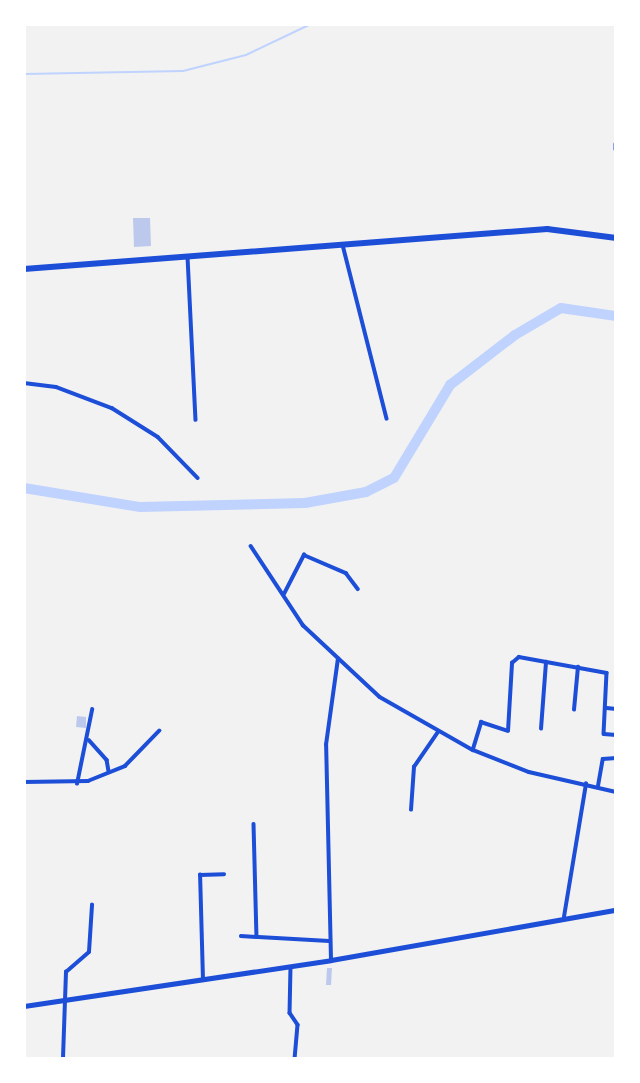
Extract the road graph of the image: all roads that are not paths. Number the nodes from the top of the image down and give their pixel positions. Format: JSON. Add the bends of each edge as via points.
{"nodes":[{"id":1,"x":615,"y":144,"type":"edge"},
{"id":2,"x":615,"y":149,"type":"edge"},
{"id":3,"x":615,"y":238,"type":"edge"},
{"id":4,"x":343,"y":245,"type":"junction"},
{"id":5,"x":188,"y":255,"type":"junction"},
{"id":6,"x":24,"y":269,"type":"edge"},
{"id":7,"x":24,"y":383,"type":"edge"},
{"id":8,"x":196,"y":419,"type":"dead end"},
{"id":9,"x":387,"y":419,"type":"dead end"},
{"id":10,"x":198,"y":478,"type":"dead end"},
{"id":11,"x":251,"y":546,"type":"dead end"},
{"id":12,"x":358,"y":589,"type":"dead end"},
{"id":13,"x":284,"y":594,"type":"junction"},
{"id":14,"x":338,"y":659,"type":"junction"},
{"id":15,"x":546,"y":662,"type":"junction"},
{"id":16,"x":578,"y":667,"type":"junction"},
{"id":17,"x":608,"y":681,"type":"junction"},
{"id":18,"x":615,"y":681,"type":"edge"},
{"id":19,"x":607,"y":708,"type":"junction"},
{"id":20,"x":615,"y":709,"type":"edge"},
{"id":21,"x":92,"y":710,"type":"dead end"},
{"id":22,"x":574,"y":710,"type":"dead end"},
{"id":23,"x":541,"y":729,"type":"dead end"},
{"id":24,"x":159,"y":731,"type":"dead end"},
{"id":25,"x":438,"y":732,"type":"junction"},
{"id":26,"x":615,"y":735,"type":"edge"},
{"id":27,"x":89,"y":740,"type":"junction"},
{"id":28,"x":472,"y":750,"type":"junction"},
{"id":29,"x":615,"y":758,"type":"edge"},
{"id":30,"x":109,"y":771,"type":"junction"},
{"id":31,"x":24,"y":782,"type":"edge"},
{"id":32,"x":77,"y":784,"type":"junction"},
{"id":33,"x":586,"y":784,"type":"junction"},
{"id":34,"x":598,"y":786,"type":"junction"},
{"id":35,"x":615,"y":792,"type":"edge"},
{"id":36,"x":411,"y":810,"type":"dead end"},
{"id":37,"x":254,"y":824,"type":"dead end"},
{"id":38,"x":225,"y":874,"type":"dead end"},
{"id":39,"x":92,"y":905,"type":"dead end"},
{"id":40,"x":615,"y":910,"type":"edge"},
{"id":41,"x":564,"y":917,"type":"junction"},
{"id":42,"x":241,"y":936,"type":"dead end"},
{"id":43,"x":257,"y":937,"type":"junction"},
{"id":44,"x":329,"y":941,"type":"junction"},
{"id":45,"x":331,"y":960,"type":"junction"},
{"id":46,"x":291,"y":965,"type":"junction"},
{"id":47,"x":203,"y":980,"type":"junction"},
{"id":48,"x":63,"y":998,"type":"junction"},
{"id":49,"x":24,"y":1006,"type":"edge"},
{"id":50,"x":63,"y":1059,"type":"edge"},
{"id":51,"x":295,"y":1059,"type":"edge"}],
"edges":[{"from":1,"to":2,"type":"street"},
{"from":3,"to":4,"type":"highway","via":[[547,229]]},
{"from":4,"to":5,"type":"highway"},
{"from":4,"to":9,"type":"street"},
{"from":5,"to":6,"type":"highway"},
{"from":5,"to":8,"type":"street"},
{"from":7,"to":10,"type":"street","via":[[56,387],[112,408],[158,437]]},
{"from":11,"to":13,"type":"street"},
{"from":12,"to":13,"type":"street","via":[[346,573],[304,555]]},
{"from":13,"to":14,"type":"street","via":[[303,625]]},
{"from":14,"to":25,"type":"street","via":[[380,697]]},
{"from":14,"to":44,"type":"street","via":[[326,746]]},
{"from":15,"to":16,"type":"street"},
{"from":15,"to":23,"type":"street"},
{"from":15,"to":28,"type":"street","via":[[514,659],[509,727],[504,731],[481,722]]},
{"from":16,"to":17,"type":"street","via":[[607,673]]},
{"from":16,"to":22,"type":"street"},
{"from":17,"to":18,"type":"street"},
{"from":17,"to":19,"type":"street"},
{"from":19,"to":20,"type":"street"},
{"from":19,"to":26,"type":"street","via":[[604,734]]},
{"from":21,"to":27,"type":"street"},
{"from":24,"to":30,"type":"street","via":[[125,766]]},
{"from":25,"to":28,"type":"street"},
{"from":25,"to":36,"type":"street","via":[[414,768]]},
{"from":27,"to":30,"type":"street","via":[[107,760]]},
{"from":27,"to":32,"type":"street"},
{"from":28,"to":33,"type":"street","via":[[529,772]]},
{"from":29,"to":34,"type":"street","via":[[603,759]]},
{"from":30,"to":32,"type":"street"},
{"from":31,"to":32,"type":"street"},
{"from":33,"to":34,"type":"street"},
{"from":33,"to":41,"type":"street"},
{"from":34,"to":35,"type":"street"},
{"from":37,"to":43,"type":"street"},
{"from":38,"to":47,"type":"street","via":[[200,875]]},
{"from":39,"to":48,"type":"street","via":[[89,952],[69,965]]},
{"from":40,"to":41,"type":"main road"},
{"from":41,"to":45,"type":"main road"},
{"from":42,"to":43,"type":"street"},
{"from":43,"to":44,"type":"street"},
{"from":44,"to":45,"type":"street"},
{"from":45,"to":46,"type":"main road"},
{"from":46,"to":47,"type":"main road"},
{"from":46,"to":51,"type":"street","via":[[290,1013],[298,1025]]},
{"from":47,"to":48,"type":"main road"},
{"from":48,"to":49,"type":"main road"},
{"from":48,"to":50,"type":"street"}]}
